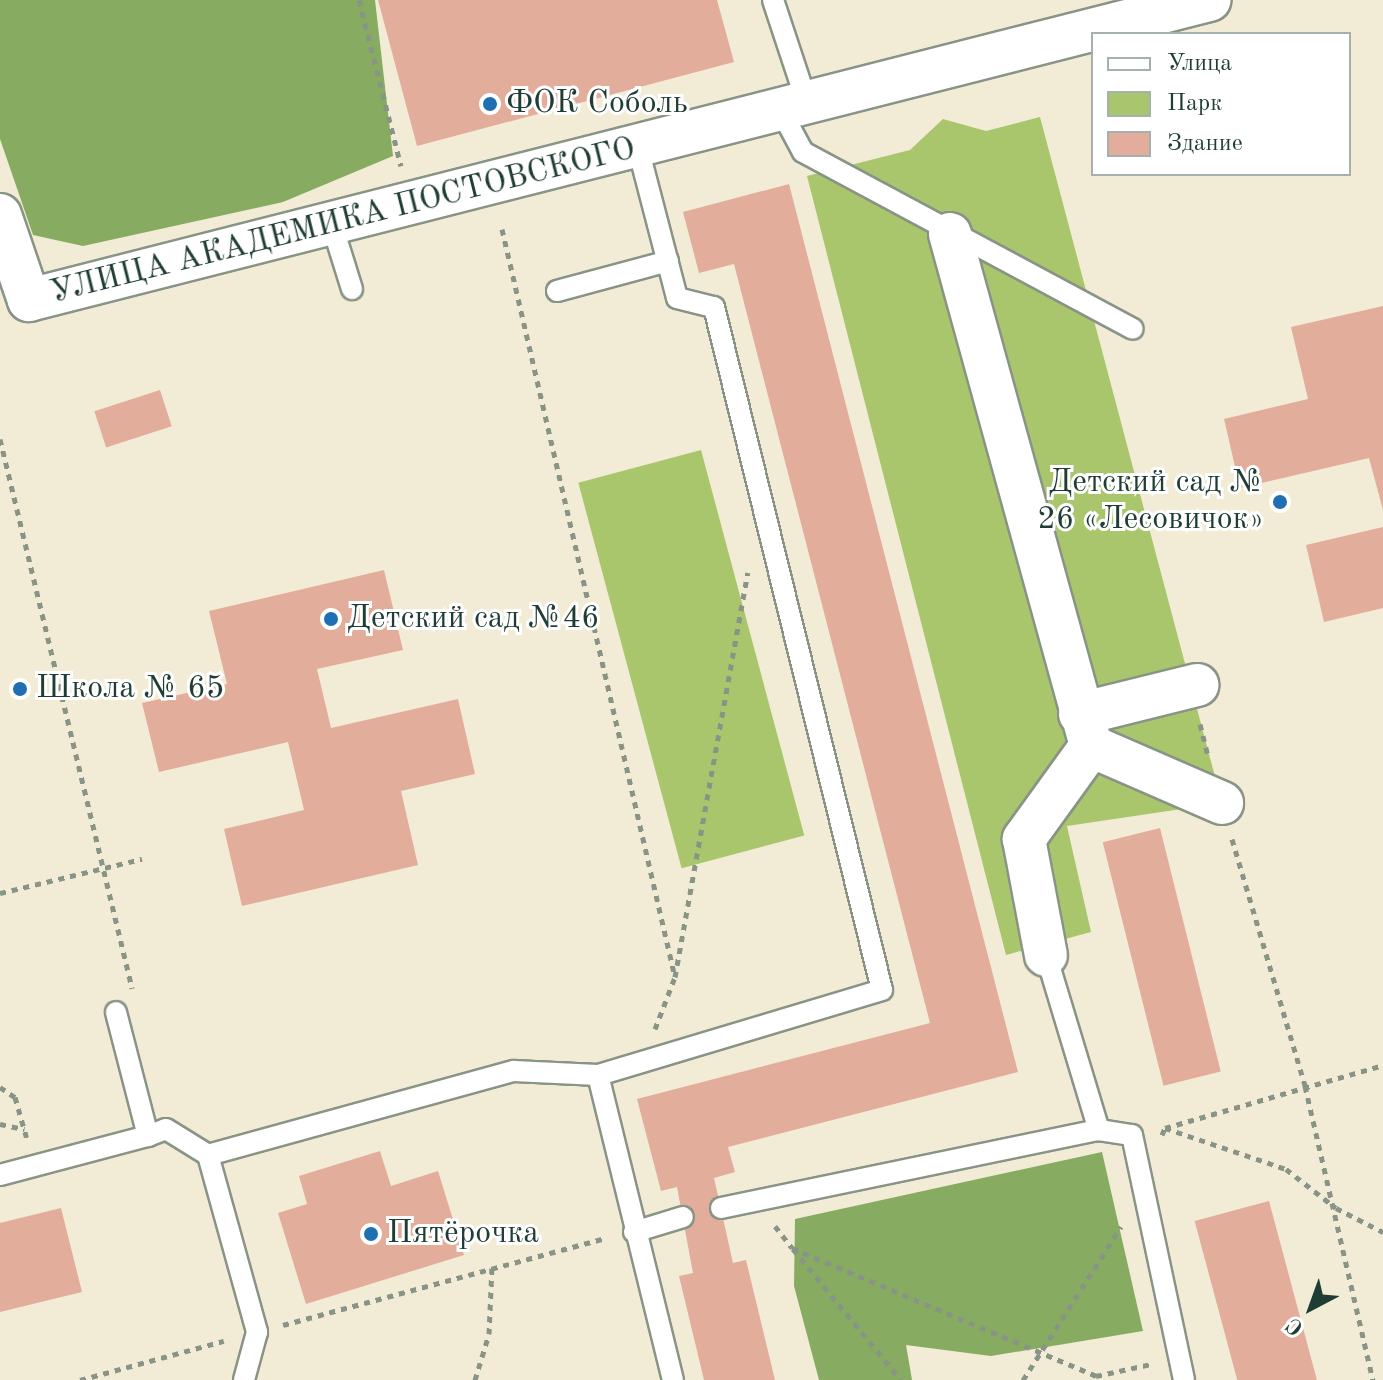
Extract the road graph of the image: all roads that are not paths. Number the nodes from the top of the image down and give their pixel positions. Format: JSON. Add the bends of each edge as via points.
{"nodes":[{"id":1,"x":773,"y":0,"type":"edge"},
{"id":2,"x":1209,"y":0,"type":"edge"},
{"id":3,"x":795,"y":109,"type":"junction"},
{"id":4,"x":638,"y":148,"type":"junction"},
{"id":5,"x":0,"y":215,"type":"edge"},
{"id":6,"x":333,"y":228,"type":"junction"},
{"id":7,"x":950,"y":234,"type":"junction"},
{"id":8,"x":668,"y":261,"type":"junction"},
{"id":9,"x":352,"y":289,"type":"dead end"},
{"id":10,"x":557,"y":291,"type":"dead end"},
{"id":11,"x":1133,"y":329,"type":"dead end"},
{"id":12,"x":1197,"y":685,"type":"road end"},
{"id":13,"x":1086,"y":730,"type":"junction"},
{"id":14,"x":1222,"y":803,"type":"road end"},
{"id":15,"x":1046,"y":955,"type":"joint"},
{"id":16,"x":116,"y":1012,"type":"dead end"},
{"id":17,"x":598,"y":1075,"type":"junction"},
{"id":18,"x":1099,"y":1130,"type":"junction"},
{"id":19,"x":148,"y":1136,"type":"junction"},
{"id":20,"x":208,"y":1155,"type":"junction"},
{"id":21,"x":0,"y":1175,"type":"edge"},
{"id":22,"x":721,"y":1208,"type":"dead end"},
{"id":23,"x":683,"y":1217,"type":"dead end"},
{"id":24,"x":634,"y":1232,"type":"junction"},
{"id":25,"x":244,"y":1380,"type":"edge"},
{"id":26,"x":673,"y":1380,"type":"edge"},
{"id":27,"x":1184,"y":1380,"type":"edge"}],
"edges":[{"from":1,"to":3,"type":"lane"},
{"from":2,"to":3,"type":"street","name":"УЛИЦА АКАДЕМИКА ПОСТОВСКОГО"},
{"from":3,"to":4,"type":"street","name":"УЛИЦА АКАДЕМИКА ПОСТОВСКОГО"},
{"from":3,"to":7,"type":"lane","via":[[803,152]]},
{"from":4,"to":6,"type":"street","name":"УЛИЦА АКАДЕМИКА ПОСТОВСКОГО"},
{"from":4,"to":8,"type":"lane"},
{"from":5,"to":6,"type":"street","name":"УЛИЦА АКАДЕМИКА ПОСТОВСКОГО","via":[[29,300]]},
{"from":6,"to":9,"type":"lane"},
{"from":7,"to":11,"type":"lane"},
{"from":7,"to":13,"type":"street"},
{"from":8,"to":10,"type":"lane"},
{"from":8,"to":17,"type":"lane","via":[[677,298],[714,307],[882,990],[644,1056]]},
{"from":12,"to":13,"type":"street"},
{"from":13,"to":14,"type":"street"},
{"from":13,"to":15,"type":"street","via":[[1024,839]]},
{"from":15,"to":18,"type":"lane"},
{"from":16,"to":19,"type":"lane"},
{"from":17,"to":20,"type":"lane","via":[[514,1071]]},
{"from":17,"to":24,"type":"lane"},
{"from":18,"to":22,"type":"lane"},
{"from":18,"to":27,"type":"lane","via":[[1132,1135]]},
{"from":19,"to":20,"type":"lane","via":[[166,1129]]},
{"from":19,"to":21,"type":"lane"},
{"from":20,"to":25,"type":"lane","via":[[257,1332]]},
{"from":23,"to":24,"type":"lane"},
{"from":24,"to":26,"type":"lane"}]}
